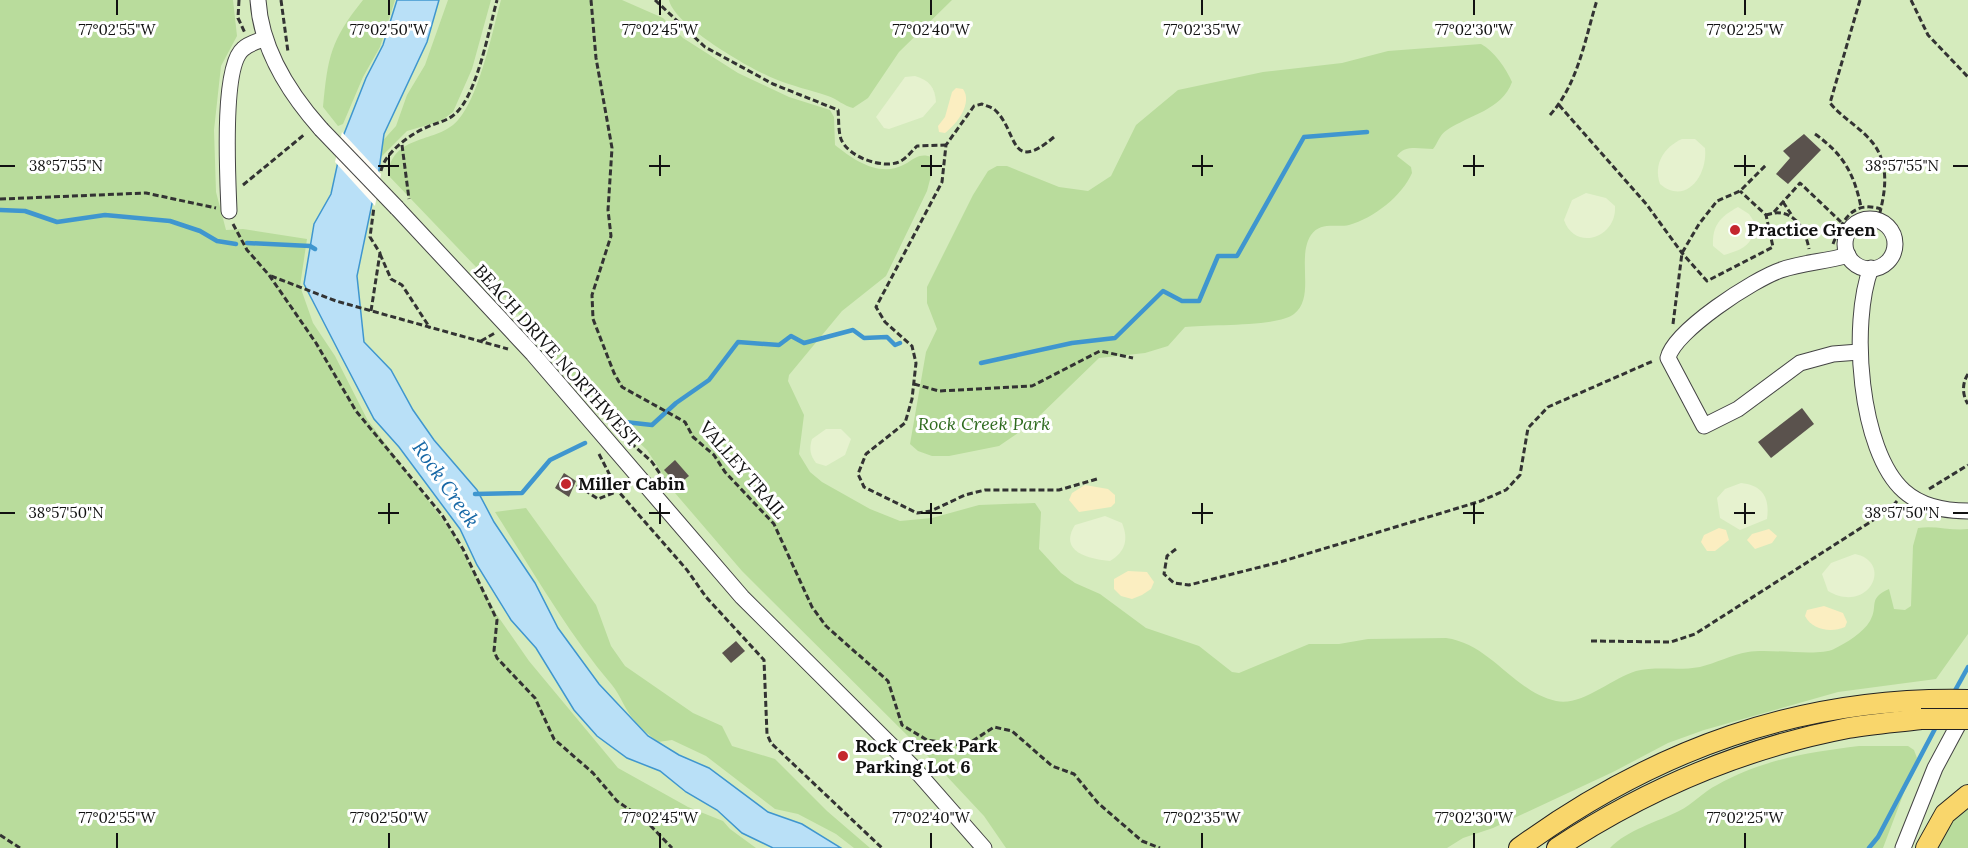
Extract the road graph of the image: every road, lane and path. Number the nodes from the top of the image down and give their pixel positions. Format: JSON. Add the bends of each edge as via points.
{"nodes":[{"id":1,"x":239,"y":0,"type":"edge"},
{"id":2,"x":258,"y":0,"type":"edge"},
{"id":3,"x":281,"y":0,"type":"edge"},
{"id":4,"x":497,"y":0,"type":"edge"},
{"id":5,"x":591,"y":0,"type":"edge"},
{"id":6,"x":656,"y":0,"type":"edge"},
{"id":7,"x":1597,"y":0,"type":"edge"},
{"id":8,"x":1860,"y":0,"type":"edge"},
{"id":9,"x":1911,"y":0,"type":"edge"},
{"id":10,"x":245,"y":34,"type":"dead end"},
{"id":11,"x":264,"y":39,"type":"junction"},
{"id":12,"x":292,"y":61,"type":"dead end"},
{"id":13,"x":1968,"y":77,"type":"edge"},
{"id":14,"x":1559,"y":105,"type":"junction"},
{"id":15,"x":1550,"y":115,"type":"dead end"},
{"id":16,"x":315,"y":130,"type":"junction"},
{"id":17,"x":1815,"y":134,"type":"dead end"},
{"id":18,"x":1054,"y":137,"type":"dead end"},
{"id":19,"x":402,"y":145,"type":"junction"},
{"id":20,"x":946,"y":145,"type":"junction"},
{"id":21,"x":1766,"y":165,"type":"dead end"},
{"id":22,"x":380,"y":177,"type":"dead end"},
{"id":23,"x":1740,"y":191,"type":"junction"},
{"id":24,"x":0,"y":199,"type":"edge"},
{"id":25,"x":376,"y":199,"type":"dead end"},
{"id":26,"x":1783,"y":202,"type":"junction"},
{"id":27,"x":229,"y":204,"type":"junction"},
{"id":28,"x":1861,"y":207,"type":"junction"},
{"id":29,"x":399,"y":210,"type":"junction"},
{"id":30,"x":1774,"y":212,"type":"junction"},
{"id":31,"x":1880,"y":214,"type":"junction"},
{"id":32,"x":1766,"y":215,"type":"junction"},
{"id":33,"x":1792,"y":216,"type":"junction"},
{"id":34,"x":1841,"y":222,"type":"junction"},
{"id":35,"x":1830,"y":247,"type":"dead end"},
{"id":36,"x":1813,"y":252,"type":"dead end"},
{"id":37,"x":380,"y":253,"type":"junction"},
{"id":38,"x":1682,"y":253,"type":"junction"},
{"id":39,"x":1848,"y":255,"type":"junction"},
{"id":40,"x":1871,"y":268,"type":"junction"},
{"id":41,"x":269,"y":275,"type":"junction"},
{"id":42,"x":371,"y":311,"type":"junction"},
{"id":43,"x":430,"y":328,"type":"junction"},
{"id":44,"x":1670,"y":348,"type":"junction"},
{"id":45,"x":1859,"y":352,"type":"junction"},
{"id":46,"x":533,"y":354,"type":"junction"},
{"id":47,"x":1133,"y":358,"type":"dead end"},
{"id":48,"x":1968,"y":374,"type":"edge"},
{"id":49,"x":914,"y":384,"type":"junction"},
{"id":50,"x":1968,"y":404,"type":"edge"},
{"id":51,"x":595,"y":447,"type":"dead end"},
{"id":52,"x":1968,"y":465,"type":"edge"},
{"id":53,"x":1097,"y":479,"type":"dead end"},
{"id":54,"x":578,"y":485,"type":"dead end"},
{"id":55,"x":618,"y":491,"type":"junction"},
{"id":56,"x":1905,"y":492,"type":"junction"},
{"id":57,"x":1968,"y":511,"type":"edge"},
{"id":58,"x":1176,"y":549,"type":"dead end"},
{"id":59,"x":1591,"y":641,"type":"dead end"},
{"id":60,"x":1968,"y":698,"type":"edge"},
{"id":61,"x":1968,"y":707,"type":"edge"},
{"id":62,"x":1923,"y":710,"type":"junction"},
{"id":63,"x":1968,"y":719,"type":"edge"},
{"id":64,"x":1968,"y":795,"type":"edge"},
{"id":65,"x":0,"y":835,"type":"edge"},
{"id":66,"x":20,"y":848,"type":"edge"},
{"id":67,"x":672,"y":848,"type":"edge"},
{"id":68,"x":882,"y":848,"type":"edge"},
{"id":69,"x":984,"y":848,"type":"edge"},
{"id":70,"x":1160,"y":848,"type":"edge"},
{"id":71,"x":1519,"y":848,"type":"edge"},
{"id":72,"x":1557,"y":848,"type":"edge"},
{"id":73,"x":1903,"y":848,"type":"edge"},
{"id":74,"x":1926,"y":848,"type":"edge"}],
"edges":[{"from":1,"to":10,"type":"path","via":[[238,18]]},
{"from":2,"to":11,"type":"street","name":"BEACH DRIVE NORTHWEST"},
{"from":3,"to":12,"type":"path"},
{"from":4,"to":19,"type":"path","via":[[472,88],[462,107],[448,122],[423,129]]},
{"from":5,"to":70,"type":"path","name":"VALLEY TRAIL","via":[[596,58],[612,148],[608,210],[611,236],[592,295],[592,319],[622,387],[685,422],[693,437],[714,455],[774,524],[812,607],[826,626],[888,681],[902,725],[927,740],[965,746],[994,727],[1012,731],[1052,766],[1074,774],[1098,803],[1142,841]]},
{"from":6,"to":20,"type":"path","via":[[705,47],[773,84],[838,110],[841,138],[859,158],[894,164],[917,146]]},
{"from":7,"to":14,"type":"path","via":[[1576,71]]},
{"from":8,"to":31,"type":"path","via":[[1830,103],[1872,142],[1884,165],[1885,194]]},
{"from":9,"to":13,"type":"path","via":[[1928,35]]},
{"from":11,"to":16,"type":"street","name":"BEACH DRIVE NORTHWEST"},
{"from":11,"to":27,"type":"street","via":[[242,49],[235,62],[227,113]]},
{"from":14,"to":15,"type":"path"},
{"from":14,"to":38,"type":"path","via":[[1647,205]]},
{"from":16,"to":27,"type":"path"},
{"from":16,"to":29,"type":"street","name":"BEACH DRIVE NORTHWEST","bridge":true},
{"from":17,"to":28,"type":"path","via":[[1850,168]]},
{"from":18,"to":20,"type":"path","via":[[1037,152],[1026,152],[1014,144],[995,110],[982,104],[974,106]]},
{"from":19,"to":22,"type":"path","via":[[382,166]]},
{"from":19,"to":29,"type":"path","via":[[410,202]]},
{"from":20,"to":49,"type":"path","via":[[942,182],[876,307],[885,322],[912,346],[916,363]]},
{"from":21,"to":23,"type":"path"},
{"from":23,"to":32,"type":"path"},
{"from":23,"to":38,"type":"path","via":[[1717,201]]},
{"from":24,"to":27,"type":"path","via":[[146,192]]},
{"from":25,"to":37,"type":"path","via":[[370,237]]},
{"from":26,"to":30,"type":"path"},
{"from":26,"to":33,"type":"path"},
{"from":26,"to":34,"type":"path","via":[[1800,183]]},
{"from":27,"to":41,"type":"path","via":[[240,240]]},
{"from":28,"to":31,"type":"path"},
{"from":28,"to":34,"type":"path"},
{"from":29,"to":46,"type":"street","name":"BEACH DRIVE NORTHWEST"},
{"from":30,"to":32,"type":"path"},
{"from":30,"to":33,"type":"path"},
{"from":31,"to":39,"type":"street","via":[[1856,223],[1848,232]]},
{"from":31,"to":40,"type":"street","via":[[1894,236],[1895,247],[1882,266]]},
{"from":32,"to":38,"type":"path","via":[[1773,247],[1707,281]]},
{"from":33,"to":36,"type":"path","via":[[1804,230]]},
{"from":34,"to":35,"type":"path"},
{"from":37,"to":42,"type":"path"},
{"from":37,"to":43,"type":"path","via":[[391,279],[402,285]]},
{"from":38,"to":44,"type":"path"},
{"from":39,"to":40,"type":"street","via":[[1854,262]]},
{"from":39,"to":44,"type":"street","via":[[1794,266],[1742,289]]},
{"from":40,"to":45,"type":"street","via":[[1861,303]]},
{"from":41,"to":42,"type":"path"},
{"from":41,"to":67,"type":"path","via":[[356,411],[442,515],[463,549],[497,620],[497,658],[534,698],[554,739]]},
{"from":42,"to":43,"type":"path"},
{"from":43,"to":46,"type":"path"},
{"from":44,"to":45,"type":"street","via":[[1668,358],[1704,426],[1738,409],[1800,363]]},
{"from":44,"to":58,"type":"path","via":[[1651,363],[1548,407],[1528,428],[1520,475],[1506,490],[1481,501],[1280,562],[1189,585],[1174,583],[1164,574],[1167,556]]},
{"from":45,"to":56,"type":"street","via":[[1876,441],[1892,479]]},
{"from":46,"to":69,"type":"street","name":"BEACH DRIVE NORTHWEST","via":[[742,597],[912,766]]},
{"from":47,"to":49,"type":"path","via":[[1100,351],[1032,386],[939,391]]},
{"from":48,"to":50,"type":"path","via":[[1963,397]]},
{"from":49,"to":53,"type":"path","via":[[905,423],[866,454],[858,474],[864,488],[917,513],[931,512],[964,495],[985,490],[1059,490]]},
{"from":51,"to":55,"type":"path"},
{"from":52,"to":56,"type":"path","via":[[1923,493]]},
{"from":54,"to":55,"type":"path","via":[[598,499]]},
{"from":55,"to":68,"type":"path","via":[[764,660],[767,734],[771,743]]},
{"from":56,"to":57,"type":"street","via":[[1924,504],[1947,511]]},
{"from":56,"to":59,"type":"path","via":[[1889,510],[1695,634],[1671,642]]},
{"from":60,"to":62,"type":"main road"},
{"from":61,"to":73,"type":"street","via":[[1935,768]]},
{"from":62,"to":63,"type":"main road","bridge":true},
{"from":62,"to":71,"type":"main road","via":[[1893,701],[1836,709],[1719,739],[1609,788]]},
{"from":62,"to":72,"type":"main road","via":[[1773,746],[1714,767],[1605,816]]},
{"from":64,"to":74,"type":"main road","via":[[1945,814]]},
{"from":65,"to":66,"type":"path"}]}
